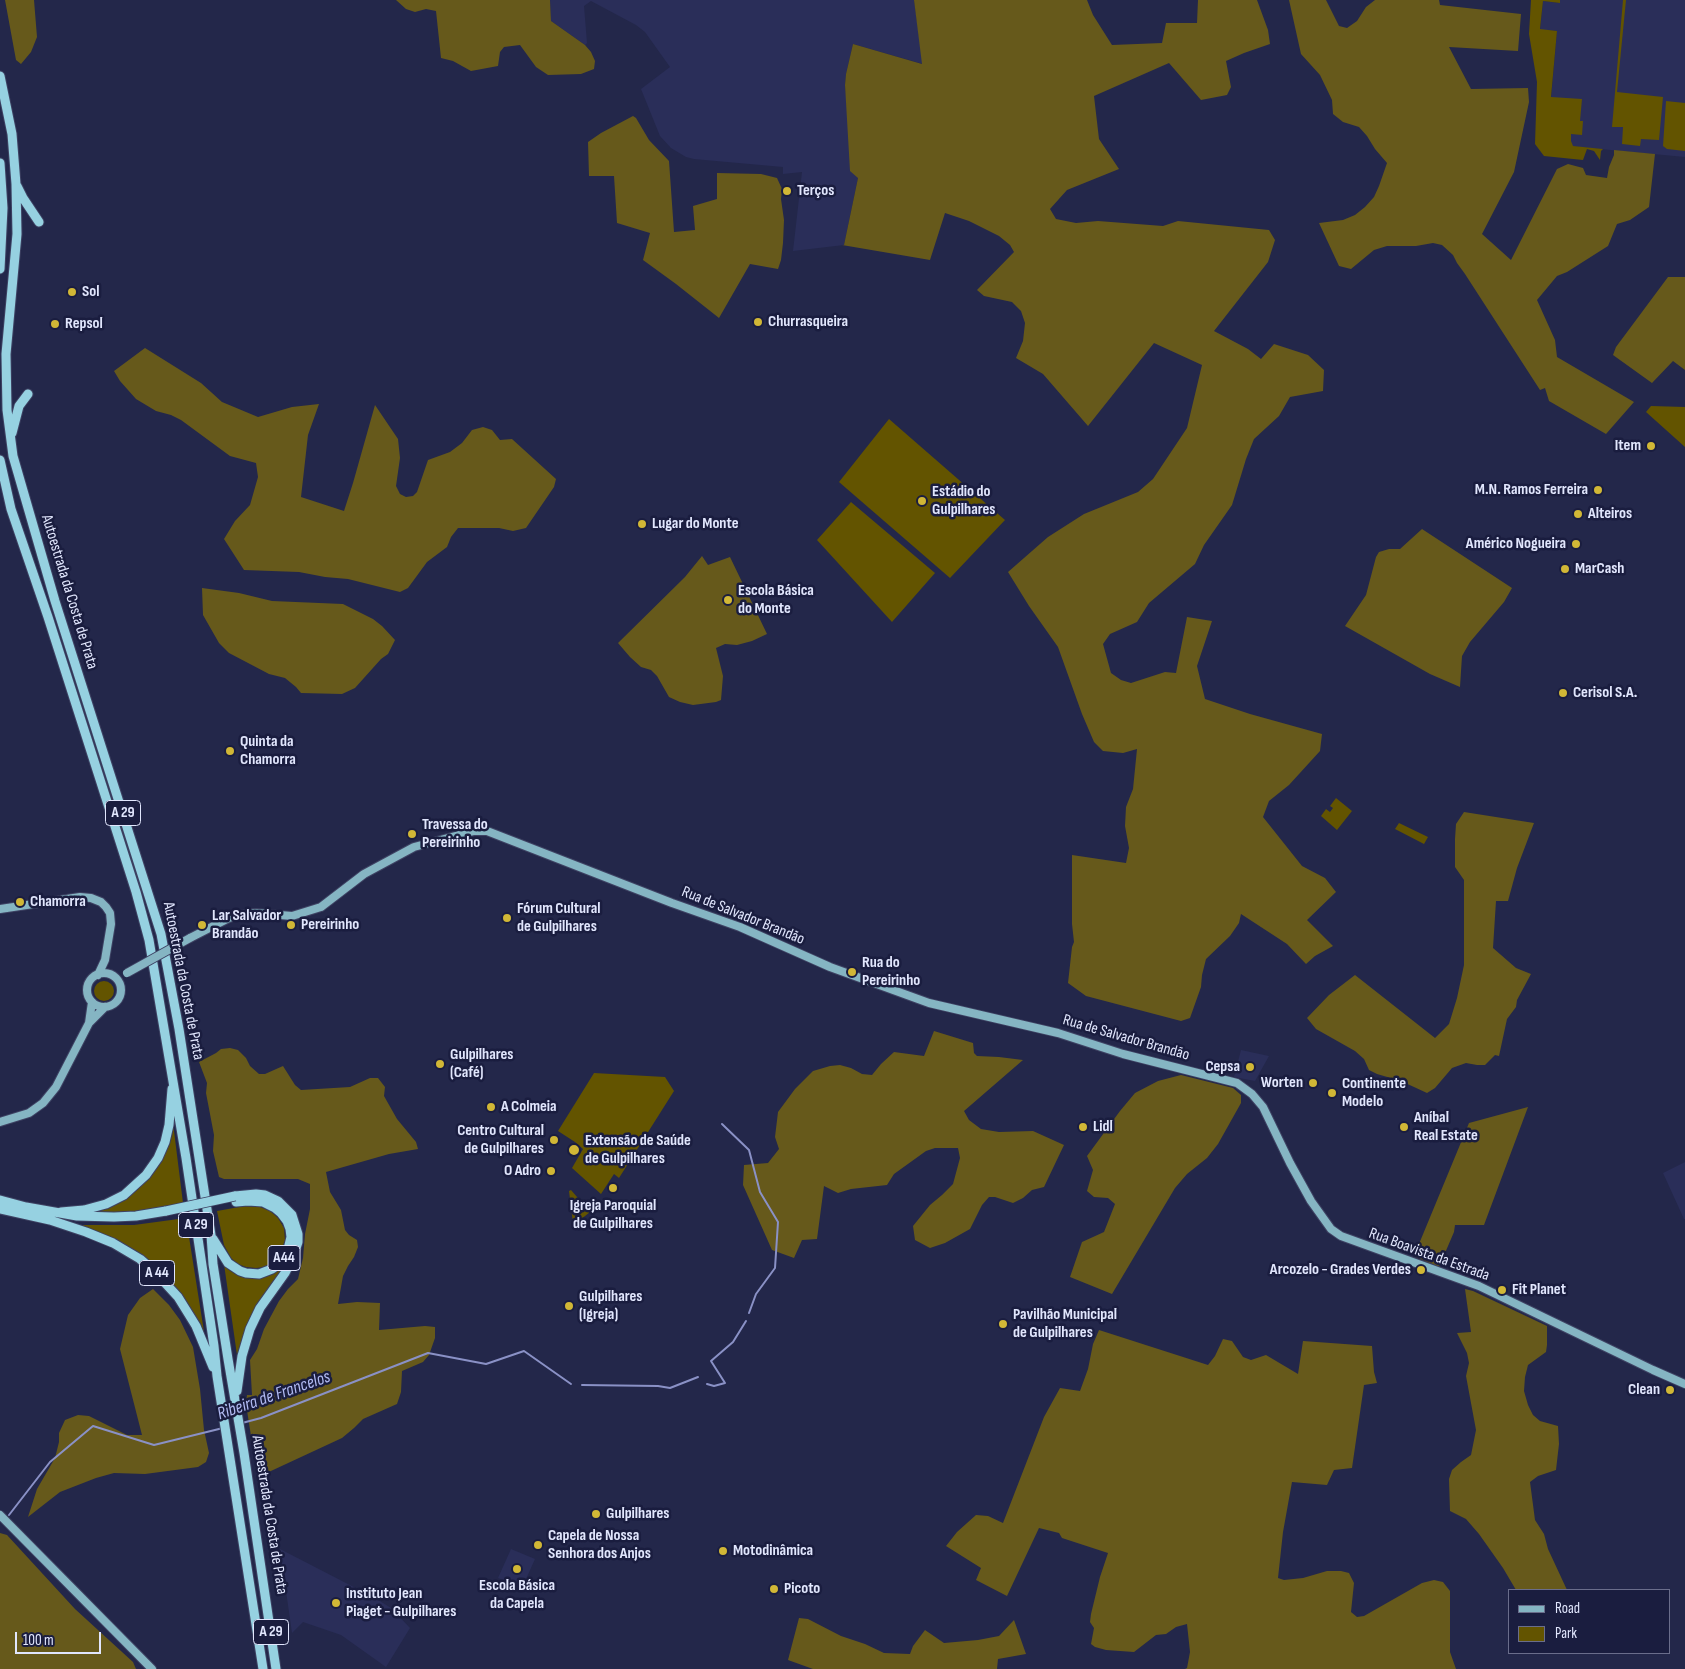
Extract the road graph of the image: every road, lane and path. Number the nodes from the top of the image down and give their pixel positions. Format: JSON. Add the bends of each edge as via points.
{"nodes":[{"id":1,"x":0,"y":76,"type":"edge"},
{"id":2,"x":0,"y":163,"type":"edge"},
{"id":3,"x":16,"y":184,"type":"junction"},
{"id":4,"x":1,"y":188,"type":"edge"},
{"id":5,"x":39,"y":222,"type":"dead end"},
{"id":6,"x":0,"y":269,"type":"edge"},
{"id":7,"x":28,"y":394,"type":"dead end"},
{"id":8,"x":10,"y":438,"type":"junction"},
{"id":9,"x":0,"y":460,"type":"edge"},
{"id":10,"x":0,"y":909,"type":"edge"},
{"id":11,"x":105,"y":960,"type":"junction"},
{"id":12,"x":127,"y":973,"type":"junction"},
{"id":13,"x":98,"y":974,"type":"junction"},
{"id":14,"x":111,"y":975,"type":"junction"},
{"id":15,"x":120,"y":985,"type":"junction"},
{"id":16,"x":92,"y":1002,"type":"junction"},
{"id":17,"x":105,"y":1007,"type":"junction"},
{"id":18,"x":89,"y":1023,"type":"junction"},
{"id":19,"x":172,"y":1074,"type":"junction"},
{"id":20,"x":0,"y":1122,"type":"edge"},
{"id":21,"x":235,"y":1199,"type":"junction"},
{"id":22,"x":0,"y":1200,"type":"edge"},
{"id":23,"x":1311,"y":1201,"type":"joint"},
{"id":24,"x":0,"y":1209,"type":"edge"},
{"id":25,"x":61,"y":1212,"type":"junction"},
{"id":26,"x":166,"y":1214,"type":"junction"},
{"id":27,"x":50,"y":1220,"type":"junction"},
{"id":28,"x":211,"y":1235,"type":"junction"},
{"id":29,"x":217,"y":1376,"type":"junction"},
{"id":30,"x":1685,"y":1384,"type":"edge"},
{"id":31,"x":236,"y":1401,"type":"junction"},
{"id":32,"x":2,"y":1518,"type":"edge"},
{"id":33,"x":152,"y":1669,"type":"edge"},
{"id":34,"x":263,"y":1669,"type":"edge"},
{"id":35,"x":276,"y":1669,"type":"edge"}],
"edges":[{"from":1,"to":3,"type":"highway","name":"Autoestrada da Costa de Prata","number":"A 29","via":[[12,134]]},
{"from":2,"to":4,"type":"highway"},
{"from":3,"to":5,"type":"highway"},
{"from":3,"to":8,"type":"highway","name":"Autoestrada da Costa de Prata","number":"A 29","via":[[17,234],[6,354]]},
{"from":4,"to":6,"type":"highway","via":[[3,234]]},
{"from":7,"to":8,"type":"highway","via":[[19,406]]},
{"from":8,"to":28,"type":"highway","name":"Autoestrada da Costa de Prata","number":"A 29","via":[[55,601],[161,934]]},
{"from":9,"to":19,"type":"highway","name":"Autoestrada da Costa de Prata","number":"A 29","via":[[11,509],[145,924]]},
{"from":10,"to":11,"type":"main road","via":[[80,897],[101,902],[110,914],[111,924]]},
{"from":11,"to":13,"type":"main road"},
{"from":11,"to":14,"type":"main road"},
{"from":12,"to":14,"type":"main road"},
{"from":12,"to":15,"type":"main road"},
{"from":12,"to":23,"type":"main road","name":"Rua de Salvador Brandão","bridge":true,"via":[[229,918],[244,914],[292,916],[320,907],[364,874],[414,847],[487,831],[740,927],[830,967],[929,1004],[1058,1033],[1123,1054],[1238,1083],[1264,1107]]},
{"from":13,"to":14,"type":"main road"},
{"from":13,"to":16,"type":"main road","via":[[88,987]]},
{"from":14,"to":15,"type":"main road"},
{"from":15,"to":17,"type":"main road","via":[[118,1000]]},
{"from":16,"to":17,"type":"main road"},
{"from":16,"to":18,"type":"main road"},
{"from":17,"to":18,"type":"main road"},
{"from":18,"to":20,"type":"main road","via":[[56,1087],[43,1103],[29,1113]]},
{"from":19,"to":25,"type":"highway","via":[[167,1134],[158,1158],[146,1176],[133,1189],[106,1204]]},
{"from":19,"to":29,"type":"highway","name":"Autoestrada da Costa de Prata","number":"A 29"},
{"from":21,"to":26,"type":"highway","bridge":true},
{"from":21,"to":28,"type":"highway","number":"A44","via":[[263,1202],[281,1213],[291,1237],[283,1260],[265,1272],[252,1274],[240,1271],[228,1263]]},
{"from":21,"to":31,"type":"highway","via":[[248,1194],[265,1195],[283,1205],[292,1215],[298,1242],[290,1265],[260,1308],[250,1329],[242,1356]]},
{"from":22,"to":25,"type":"highway"},
{"from":23,"to":30,"type":"main road","name":"Rua Boavista da Estrada","via":[[1340,1236],[1479,1286]]},
{"from":24,"to":27,"type":"highway","number":"A 44"},
{"from":25,"to":26,"type":"highway","via":[[114,1217]]},
{"from":26,"to":27,"type":"highway","via":[[115,1222]]},
{"from":27,"to":29,"type":"highway","number":"A 44","via":[[113,1242],[155,1272],[187,1310]]},
{"from":28,"to":31,"type":"highway","name":"Autoestrada da Costa de Prata","number":"A 29"},
{"from":29,"to":34,"type":"highway","name":"Autoestrada da Costa de Prata","number":"A 29"},
{"from":31,"to":35,"type":"highway","name":"Autoestrada da Costa de Prata","number":"A 29"},
{"from":32,"to":33,"type":"main road"}]}
